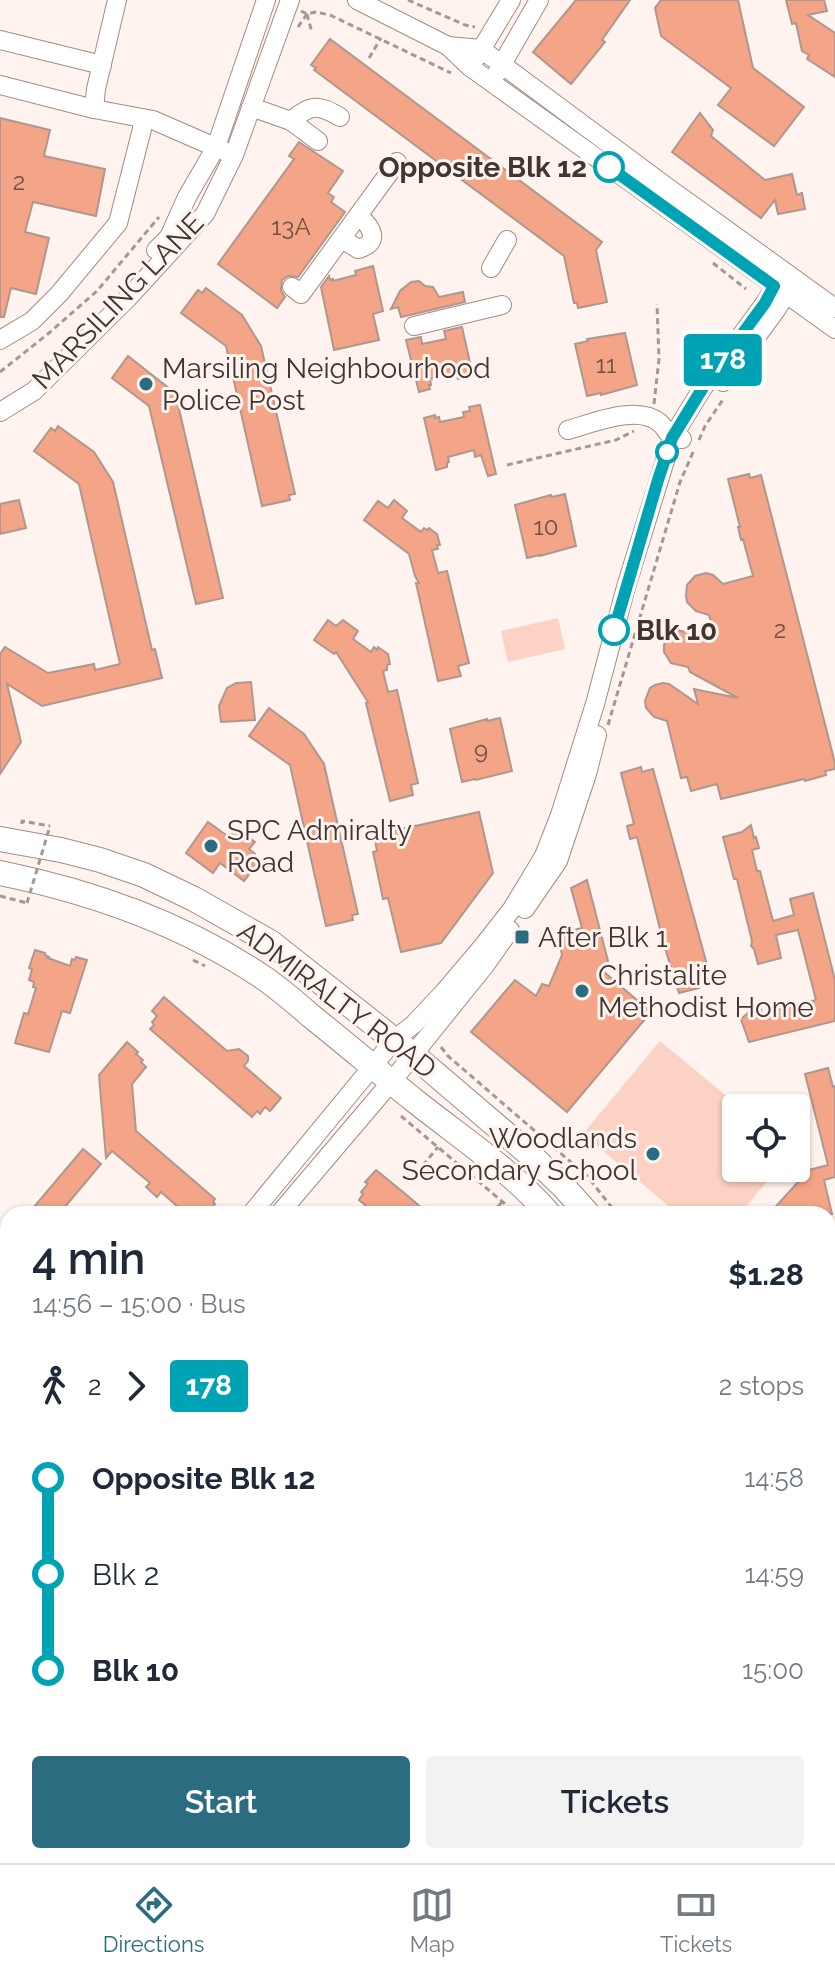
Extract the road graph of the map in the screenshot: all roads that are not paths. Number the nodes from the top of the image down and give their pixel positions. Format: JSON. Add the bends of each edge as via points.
{"nodes":[{"id":1,"x":117,"y":0,"type":"edge"},
{"id":2,"x":266,"y":0,"type":"edge"},
{"id":3,"x":511,"y":0,"type":"edge"},
{"id":4,"x":539,"y":0,"type":"edge"},
{"id":5,"x":362,"y":1,"type":"edge"},
{"id":6,"x":289,"y":3,"type":"edge"},
{"id":7,"x":0,"y":40,"type":"edge"},
{"id":8,"x":448,"y":46,"type":"junction"},
{"id":9,"x":481,"y":49,"type":"junction"},
{"id":10,"x":502,"y":64,"type":"junction"},
{"id":11,"x":102,"y":65,"type":"junction"},
{"id":12,"x":463,"y":71,"type":"junction"},
{"id":13,"x":492,"y":82,"type":"junction"},
{"id":14,"x":0,"y":85,"type":"edge"},
{"id":15,"x":251,"y":107,"type":"junction"},
{"id":16,"x":94,"y":109,"type":"junction"},
{"id":17,"x":340,"y":117,"type":"dead end"},
{"id":18,"x":142,"y":118,"type":"junction"},
{"id":19,"x":291,"y":121,"type":"junction"},
{"id":20,"x":318,"y":141,"type":"dead end"},
{"id":21,"x":216,"y":147,"type":"junction"},
{"id":22,"x":234,"y":155,"type":"junction"},
{"id":23,"x":397,"y":162,"type":"dead end"},
{"id":24,"x":359,"y":216,"type":"junction"},
{"id":25,"x":507,"y":240,"type":"dead end"},
{"id":26,"x":334,"y":242,"type":"junction"},
{"id":27,"x":491,"y":268,"type":"dead end"},
{"id":28,"x":785,"y":283,"type":"junction"},
{"id":29,"x":292,"y":287,"type":"dead end"},
{"id":30,"x":502,"y":305,"type":"dead end"},
{"id":31,"x":835,"y":308,"type":"edge"},
{"id":32,"x":414,"y":326,"type":"dead end"},
{"id":33,"x":835,"y":329,"type":"edge"},
{"id":34,"x":0,"y":340,"type":"edge"},
{"id":35,"x":0,"y":397,"type":"edge"},
{"id":36,"x":0,"y":412,"type":"edge"},
{"id":37,"x":568,"y":430,"type":"dead end"},
{"id":38,"x":678,"y":439,"type":"junction"},
{"id":39,"x":0,"y":839,"type":"edge"},
{"id":40,"x":0,"y":873,"type":"edge"},
{"id":41,"x":404,"y":1047,"type":"junction"},
{"id":42,"x":382,"y":1073,"type":"junction"},
{"id":43,"x":258,"y":1206,"type":"edge"},
{"id":44,"x":285,"y":1206,"type":"edge"},
{"id":45,"x":542,"y":1206,"type":"edge"},
{"id":46,"x":581,"y":1206,"type":"edge"}],
"edges":[{"from":1,"to":11,"type":"street"},
{"from":2,"to":21,"type":"street","name":"MARSILING LANE"},
{"from":3,"to":9,"type":"street"},
{"from":4,"to":10,"type":"street"},
{"from":5,"to":8,"type":"street"},
{"from":6,"to":15,"type":"street","name":"MARSILING LANE"},
{"from":7,"to":11,"type":"street"},
{"from":8,"to":9,"type":"street"},
{"from":8,"to":12,"type":"street"},
{"from":9,"to":10,"type":"street"},
{"from":9,"to":12,"type":"street"},
{"from":10,"to":13,"type":"street"},
{"from":10,"to":28,"type":"street"},
{"from":11,"to":16,"type":"street"},
{"from":12,"to":13,"type":"street"},
{"from":13,"to":28,"type":"street"},
{"from":14,"to":16,"type":"street"},
{"from":15,"to":19,"type":"street"},
{"from":15,"to":22,"type":"street","name":"MARSILING LANE"},
{"from":16,"to":18,"type":"street"},
{"from":17,"to":19,"type":"street","via":[[314,107]]},
{"from":18,"to":21,"type":"street"},
{"from":18,"to":34,"type":"street","via":[[118,223],[32,321]]},
{"from":19,"to":20,"type":"street"},
{"from":21,"to":22,"type":"street"},
{"from":21,"to":35,"type":"street","name":"MARSILING LANE","via":[[169,237],[28,381]]},
{"from":22,"to":36,"type":"street","name":"MARSILING LANE","via":[[205,214],[34,391]]},
{"from":23,"to":24,"type":"street"},
{"from":24,"to":26,"type":"street"},
{"from":24,"to":26,"type":"street","via":[[372,231],[371,243],[358,249]]},
{"from":25,"to":27,"type":"street"},
{"from":26,"to":29,"type":"street","via":[[301,294]]},
{"from":28,"to":31,"type":"street"},
{"from":28,"to":33,"type":"street"},
{"from":28,"to":38,"type":"street"},
{"from":30,"to":32,"type":"street"},
{"from":37,"to":38,"type":"street","via":[[641,415]]},
{"from":38,"to":41,"type":"street","via":[[626,587],[544,856],[512,909],[414,1024]]},
{"from":39,"to":41,"type":"main road","name":"ADMIRALTY ROAD","via":[[100,860],[194,899],[270,942]]},
{"from":40,"to":42,"type":"main road","name":"ADMIRALTY ROAD","via":[[95,896],[221,950]]},
{"from":41,"to":42,"type":"street"},
{"from":41,"to":46,"type":"main road","name":"ADMIRALTY ROAD","via":[[526,1151]]},
{"from":42,"to":43,"type":"street"},
{"from":42,"to":44,"type":"street"},
{"from":42,"to":45,"type":"main road","name":"ADMIRALTY ROAD"}]}
